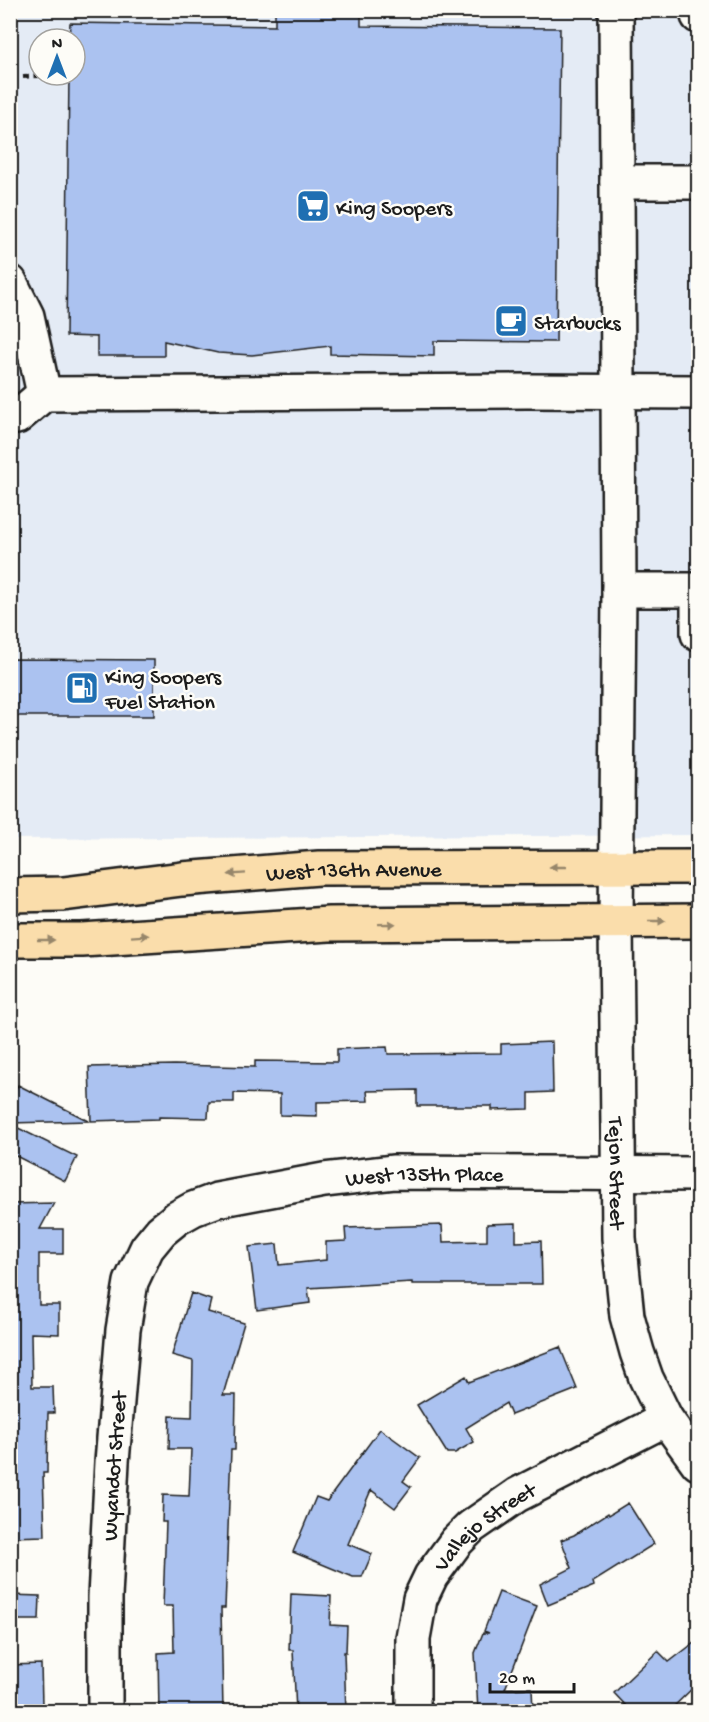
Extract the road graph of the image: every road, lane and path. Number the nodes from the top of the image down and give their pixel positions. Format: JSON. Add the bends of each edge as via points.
{"nodes":[{"id":1,"x":616,"y":10,"type":"edge"},
{"id":2,"x":698,"y":10,"type":"edge"},
{"id":3,"x":699,"y":16,"type":"edge"},
{"id":4,"x":23,"y":77,"type":"dead end"},
{"id":5,"x":27,"y":77,"type":"edge"},
{"id":6,"x":617,"y":182,"type":"junction"},
{"id":7,"x":699,"y":182,"type":"edge"},
{"id":8,"x":10,"y":282,"type":"edge"},
{"id":9,"x":618,"y":392,"type":"junction"},
{"id":10,"x":699,"y":392,"type":"edge"},
{"id":11,"x":44,"y":394,"type":"junction"},
{"id":12,"x":10,"y":418,"type":"edge"},
{"id":13,"x":619,"y":590,"type":"junction"},
{"id":14,"x":698,"y":590,"type":"edge"},
{"id":15,"x":699,"y":634,"type":"edge"},
{"id":16,"x":616,"y":867,"type":"junction"},
{"id":17,"x":699,"y":867,"type":"edge"},
{"id":18,"x":10,"y":895,"type":"edge"},
{"id":19,"x":699,"y":921,"type":"edge"},
{"id":20,"x":616,"y":922,"type":"junction"},
{"id":21,"x":10,"y":940,"type":"edge"},
{"id":22,"x":618,"y":1174,"type":"junction"},
{"id":23,"x":699,"y":1174,"type":"edge"},
{"id":24,"x":161,"y":1231,"type":"joint"},
{"id":25,"x":666,"y":1419,"type":"junction"},
{"id":26,"x":699,"y":1463,"type":"edge"},
{"id":27,"x":105,"y":1712,"type":"edge"},
{"id":28,"x":413,"y":1712,"type":"edge"}],
"edges":[{"from":1,"to":6,"type":"street","name":"Tejon Street"},
{"from":2,"to":3,"type":"street"},
{"from":4,"to":5,"type":"path"},
{"from":6,"to":7,"type":"street"},
{"from":6,"to":9,"type":"street","name":"Tejon Street"},
{"from":8,"to":11,"type":"street","via":[[27,316]]},
{"from":9,"to":10,"type":"street"},
{"from":9,"to":11,"type":"street"},
{"from":9,"to":13,"type":"street","name":"Tejon Street"},
{"from":11,"to":12,"type":"street","via":[[17,417]]},
{"from":13,"to":14,"type":"street"},
{"from":13,"to":16,"type":"street","name":"Tejon Street"},
{"from":14,"to":15,"type":"street"},
{"from":16,"to":17,"type":"main road","name":"West 136th Avenue"},
{"from":16,"to":18,"type":"main road","name":"West 136th Avenue","one_way":true,"via":[[319,868],[63,894]]},
{"from":16,"to":20,"type":"street","name":"Tejon Street"},
{"from":20,"to":19,"type":"main road","one_way":true},
{"from":21,"to":20,"type":"main road","one_way":true,"via":[[82,940],[329,924]]},
{"from":20,"to":22,"type":"street","name":"Tejon Street"},
{"from":22,"to":23,"type":"street","name":"West 135th Place"},
{"from":22,"to":24,"type":"street","name":"West 135th Place","via":[[394,1172],[324,1180],[217,1200],[193,1209]]},
{"from":22,"to":25,"type":"street","name":"Tejon Street","via":[[619,1238],[627,1316],[646,1378]]},
{"from":24,"to":27,"type":"street","name":"Wyandot Street","via":[[147,1248],[131,1282],[123,1330],[105,1597]]},
{"from":25,"to":26,"type":"street","name":"Tejon Street"},
{"from":25,"to":28,"type":"street","name":"Vallejo Street","via":[[517,1495],[456,1542],[420,1599],[413,1638]]}]}
